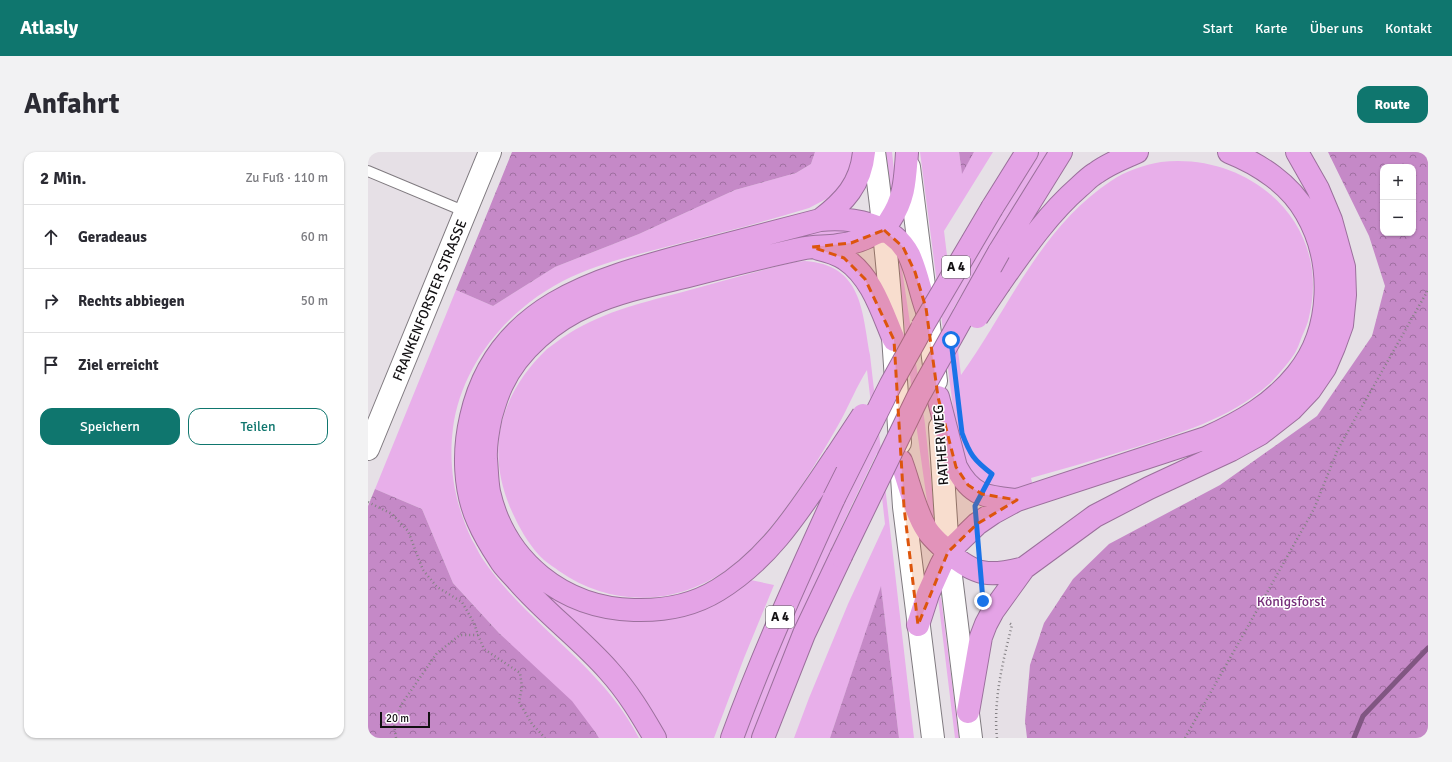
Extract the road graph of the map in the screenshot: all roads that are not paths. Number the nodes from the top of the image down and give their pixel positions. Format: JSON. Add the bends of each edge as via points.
{"nodes":[{"id":1,"x":490,"y":152,"type":"edge"},
{"id":2,"x":864,"y":152,"type":"edge"},
{"id":3,"x":874,"y":152,"type":"edge"},
{"id":4,"x":907,"y":152,"type":"edge"},
{"id":5,"x":1027,"y":152,"type":"edge"},
{"id":6,"x":1060,"y":152,"type":"edge"},
{"id":7,"x":1137,"y":152,"type":"edge"},
{"id":8,"x":1229,"y":152,"type":"edge"},
{"id":9,"x":1297,"y":152,"type":"edge"},
{"id":10,"x":368,"y":171,"type":"edge"},
{"id":11,"x":466,"y":212,"type":"junction"},
{"id":12,"x":820,"y":220,"type":"junction"},
{"id":13,"x":884,"y":230,"type":"junction"},
{"id":14,"x":812,"y":247,"type":"junction"},
{"id":15,"x":923,"y":321,"type":"junction"},
{"id":16,"x":894,"y":340,"type":"junction"},
{"id":17,"x":928,"y":397,"type":"junction"},
{"id":18,"x":368,"y":449,"type":"edge"},
{"id":19,"x":901,"y":461,"type":"junction"},
{"id":20,"x":1018,"y":500,"type":"junction"},
{"id":21,"x":948,"y":552,"type":"junction"},
{"id":22,"x":1024,"y":568,"type":"junction"},
{"id":23,"x":918,"y":625,"type":"junction"},
{"id":24,"x":968,"y":712,"type":"junction"},
{"id":25,"x":655,"y":738,"type":"edge"},
{"id":26,"x":732,"y":738,"type":"edge"},
{"id":27,"x":763,"y":738,"type":"edge"},
{"id":28,"x":933,"y":738,"type":"edge"},
{"id":29,"x":971,"y":738,"type":"edge"}],
"edges":[{"from":1,"to":11,"type":"main road","name":"FRANKENFORSTER STRASSE"},
{"from":2,"to":12,"type":"highway","via":[[857,180],[848,194],[837,207]]},
{"from":3,"to":13,"type":"main road"},
{"from":4,"to":13,"type":"highway","via":[[903,194],[900,204]]},
{"from":4,"to":15,"type":"main road","name":"RATHER WEG"},
{"from":5,"to":15,"type":"highway","number":"A 4","bridge":true},
{"from":6,"to":17,"type":"highway","number":"A 4","bridge":true,"via":[[999,252]]},
{"from":7,"to":17,"type":"highway","bridge":true,"via":[[1095,173],[1050,216],[1000,283]]},
{"from":8,"to":20,"type":"highway","via":[[1274,177],[1306,213],[1318,241],[1326,281],[1325,303],[1321,326],[1312,350],[1298,373],[1280,393],[1233,426],[1206,438]]},
{"from":9,"to":22,"type":"highway","via":[[1318,189],[1331,220],[1344,267],[1342,325],[1325,368],[1310,390],[1292,409],[1260,434],[1095,516]]},
{"from":10,"to":11,"type":"lane"},
{"from":11,"to":18,"type":"main road","name":"FRANKENFORSTER STRASSE"},
{"from":12,"to":13,"type":"highway","via":[[858,220]]},
{"from":12,"to":25,"type":"highway","via":[[618,274],[566,296],[528,321],[510,339],[482,381],[473,405],[465,451],[470,497],[478,521],[501,562],[529,595],[609,670],[634,702]]},
{"from":13,"to":14,"type":"highway","via":[[851,243]]},
{"from":13,"to":15,"type":"highway","via":[[908,254]]},
{"from":13,"to":16,"type":"main road"},
{"from":14,"to":15,"type":"highway","bridge":true,"via":[[642,287],[590,304],[557,323],[527,349],[502,385],[488,428],[487,471],[490,492],[503,530],[526,562],[541,576],[558,589],[578,599],[615,609],[656,610],[677,607],[697,601],[716,591],[753,565],[770,548],[802,507]]},
{"from":14,"to":16,"type":"highway","via":[[844,258],[865,278]]},
{"from":15,"to":17,"type":"main road","name":"RATHER WEG"},
{"from":15,"to":26,"type":"highway","number":"A 4","bridge":true,"via":[[834,498],[787,601]]},
{"from":16,"to":19,"type":"main road"},
{"from":17,"to":20,"type":"highway","via":[[956,467],[968,485],[989,497]]},
{"from":17,"to":21,"type":"main road","name":"RATHER WEG"},
{"from":17,"to":27,"type":"highway","number":"A 4","bridge":true,"via":[[842,556],[804,634]]},
{"from":19,"to":21,"type":"highway","via":[[922,521],[936,541]]},
{"from":19,"to":23,"type":"main road"},
{"from":20,"to":21,"type":"highway","via":[[977,524]]},
{"from":21,"to":22,"type":"highway","via":[[967,567],[980,573],[1003,573]]},
{"from":21,"to":23,"type":"highway","via":[[928,594]]},
{"from":21,"to":24,"type":"main road","name":"RATHER WEG"},
{"from":22,"to":24,"type":"highway","via":[[986,624],[981,637]]},
{"from":23,"to":28,"type":"main road"},
{"from":24,"to":29,"type":"main road","name":"RATHER WEG"}]}
